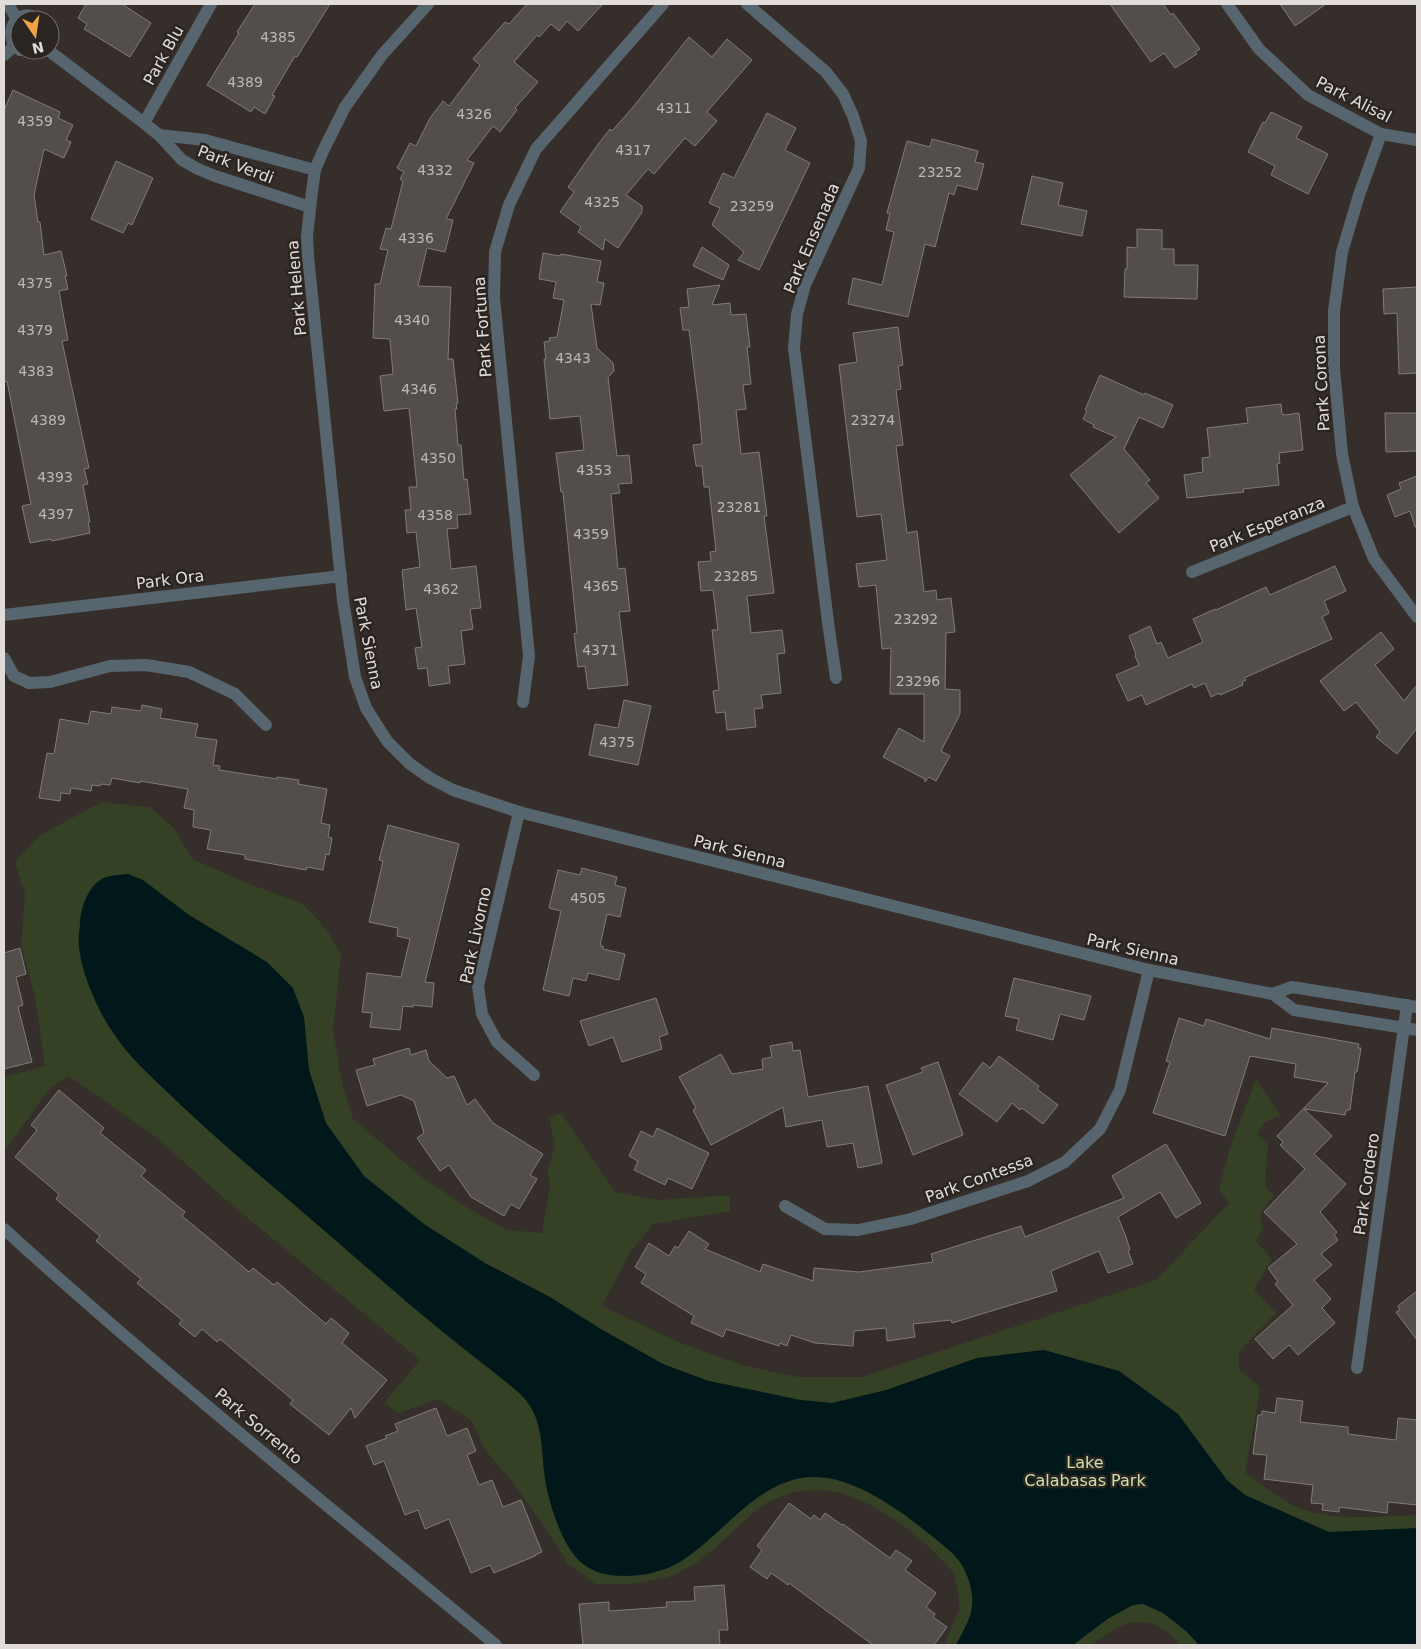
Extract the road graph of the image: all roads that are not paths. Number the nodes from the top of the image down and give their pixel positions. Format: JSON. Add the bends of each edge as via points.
{"nodes":[{"id":1,"x":211,"y":4,"type":"edge"},
{"id":2,"x":428,"y":4,"type":"edge"},
{"id":3,"x":663,"y":4,"type":"edge"},
{"id":4,"x":747,"y":4,"type":"edge"},
{"id":5,"x":1226,"y":4,"type":"edge"},
{"id":6,"x":60,"y":59,"type":"edge"},
{"id":7,"x":144,"y":123,"type":"junction"},
{"id":8,"x":1381,"y":134,"type":"junction"},
{"id":9,"x":159,"y":136,"type":"junction"},
{"id":10,"x":1417,"y":140,"type":"edge"},
{"id":11,"x":315,"y":170,"type":"junction"},
{"id":12,"x":310,"y":207,"type":"junction"},
{"id":13,"x":1353,"y":507,"type":"junction"},
{"id":14,"x":1192,"y":572,"type":"dead end"},
{"id":15,"x":340,"y":576,"type":"junction"},
{"id":16,"x":4,"y":615,"type":"edge"},
{"id":17,"x":1417,"y":617,"type":"edge"},
{"id":18,"x":4,"y":658,"type":"edge"},
{"id":19,"x":836,"y":678,"type":"dead end"},
{"id":20,"x":523,"y":702,"type":"dead end"},
{"id":21,"x":266,"y":725,"type":"dead end"},
{"id":22,"x":519,"y":812,"type":"junction"},
{"id":23,"x":1148,"y":970,"type":"junction"},
{"id":24,"x":1272,"y":994,"type":"junction"},
{"id":25,"x":1412,"y":1006,"type":"edge"},
{"id":26,"x":1411,"y":1029,"type":"edge"},
{"id":27,"x":534,"y":1074,"type":"dead end"},
{"id":28,"x":785,"y":1206,"type":"dead end"},
{"id":29,"x":4,"y":1229,"type":"edge"},
{"id":30,"x":1357,"y":1368,"type":"dead end"},
{"id":31,"x":496,"y":1645,"type":"edge"}],
"edges":[{"from":1,"to":7,"type":"street","name":"Park Blu"},
{"from":2,"to":11,"type":"street","name":"Park Helena","via":[[382,55],[344,107]]},
{"from":3,"to":20,"type":"street","name":"Park Fortuna","via":[[536,149],[508,205],[495,252],[494,298],[529,656]]},
{"from":4,"to":19,"type":"street","name":"Park Ensenada","via":[[826,72],[843,94],[861,141],[859,168],[805,285],[796,314],[794,348]]},
{"from":5,"to":8,"type":"street","name":"Park Alisal","via":[[1259,49],[1308,95]]},
{"from":6,"to":7,"type":"street","name":"Park Verdi"},
{"from":7,"to":9,"type":"street","name":"Park Verdi"},
{"from":8,"to":10,"type":"street","name":"Park Alisal"},
{"from":8,"to":13,"type":"street","name":"Park Corona","via":[[1342,252],[1334,311],[1334,369],[1342,454]]},
{"from":9,"to":11,"type":"street","name":"Park Verdi","via":[[205,140]]},
{"from":9,"to":12,"type":"street","name":"Park Verdi","via":[[182,160],[198,169]]},
{"from":11,"to":12,"type":"street","name":"Park Helena"},
{"from":12,"to":15,"type":"street","name":"Park Helena","via":[[308,256]]},
{"from":13,"to":14,"type":"street","name":"Park Esperanza"},
{"from":13,"to":17,"type":"street","name":"Park Corona","via":[[1374,559]]},
{"from":15,"to":16,"type":"street","name":"Park Ora"},
{"from":15,"to":22,"type":"street","name":"Park Sienna","via":[[355,677],[366,708],[386,741],[410,764],[452,790]]},
{"from":18,"to":21,"type":"street","via":[[14,676],[29,683],[50,682],[110,666],[146,665],[189,672],[235,694]]},
{"from":22,"to":23,"type":"street","name":"Park Sienna"},
{"from":22,"to":27,"type":"street","name":"Park Livorno","via":[[478,986],[482,1014],[497,1042]]},
{"from":23,"to":24,"type":"street","name":"Park Sienna"},
{"from":23,"to":28,"type":"street","name":"Park Contessa","via":[[1120,1090],[1100,1129],[1065,1162],[1028,1181],[911,1219],[858,1230],[825,1229]]},
{"from":24,"to":25,"type":"street","name":"Park Sienna","via":[[1292,987]]},
{"from":24,"to":26,"type":"street","name":"Park Sienna","via":[[1294,1010]]},
{"from":25,"to":26,"type":"street","name":"Park Cordero"},
{"from":26,"to":30,"type":"street","name":"Park Cordero"},
{"from":29,"to":31,"type":"street","name":"Park Sorrento","via":[[167,1372]]}]}
